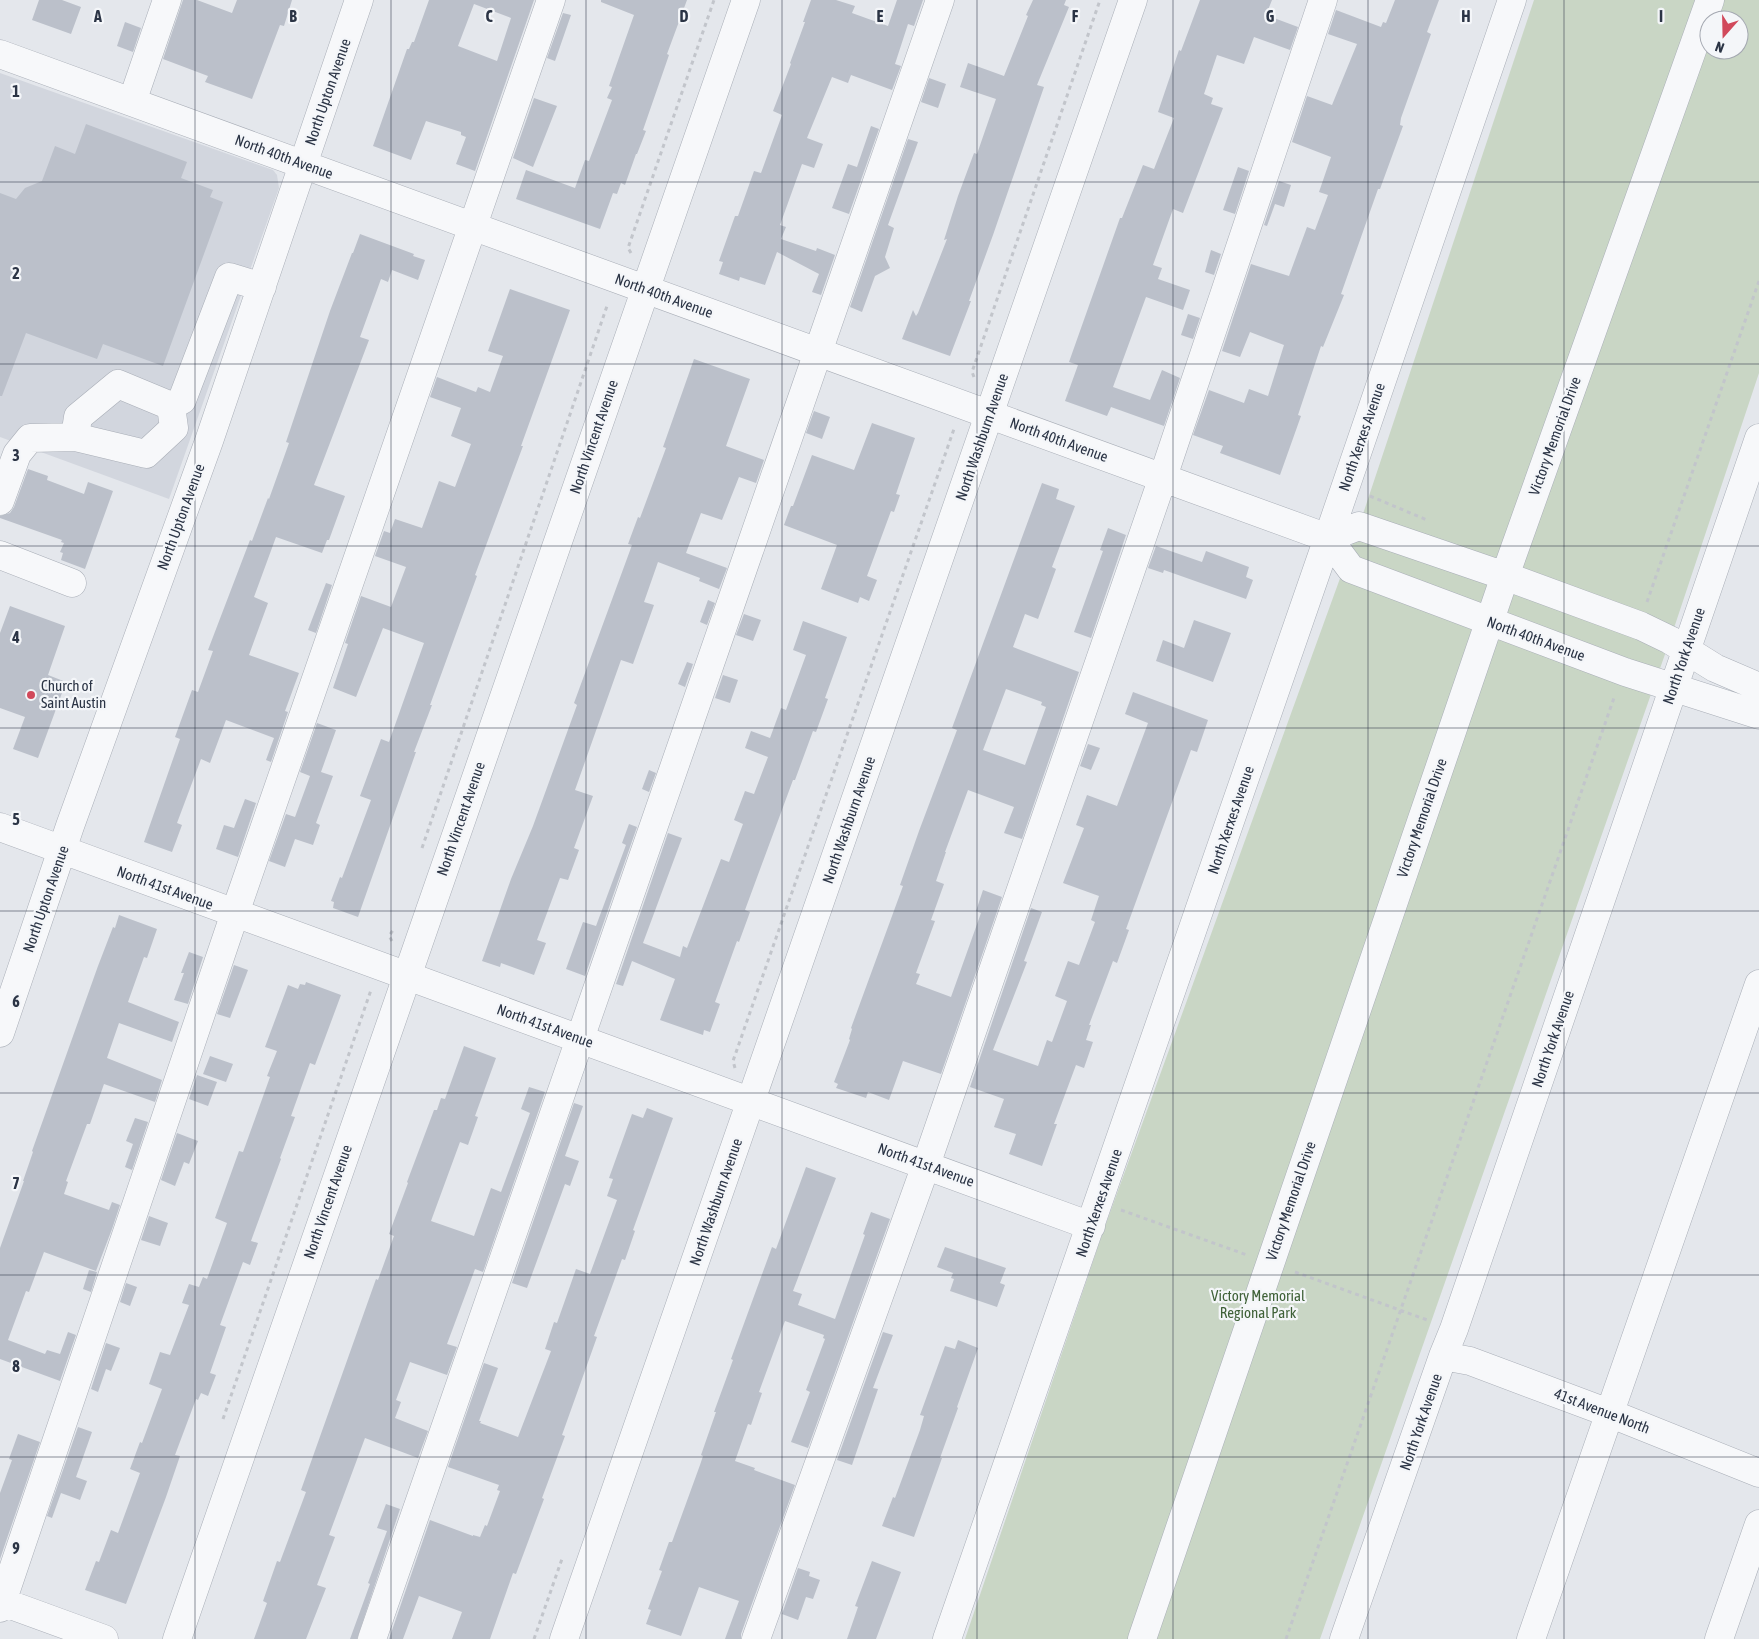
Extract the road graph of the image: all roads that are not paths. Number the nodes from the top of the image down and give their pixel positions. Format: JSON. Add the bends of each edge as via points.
{"nodes":[{"id":1,"x":167,"y":0,"type":"edge"},
{"id":2,"x":359,"y":0,"type":"edge"},
{"id":3,"x":551,"y":0,"type":"edge"},
{"id":4,"x":746,"y":0,"type":"edge"},
{"id":5,"x":940,"y":0,"type":"edge"},
{"id":6,"x":1133,"y":0,"type":"edge"},
{"id":7,"x":1323,"y":0,"type":"edge"},
{"id":8,"x":1512,"y":0,"type":"edge"},
{"id":9,"x":1710,"y":0,"type":"edge"},
{"id":10,"x":0,"y":54,"type":"edge"},
{"id":11,"x":132,"y":102,"type":"junction"},
{"id":12,"x":303,"y":164,"type":"junction"},
{"id":13,"x":473,"y":226,"type":"junction"},
{"id":14,"x":262,"y":288,"type":"junction"},
{"id":15,"x":646,"y":289,"type":"junction"},
{"id":16,"x":819,"y":352,"type":"junction"},
{"id":17,"x":990,"y":415,"type":"junction"},
{"id":18,"x":173,"y":417,"type":"junction"},
{"id":19,"x":75,"y":437,"type":"junction"},
{"id":20,"x":1759,"y":438,"type":"edge"},
{"id":21,"x":208,"y":440,"type":"junction"},
{"id":22,"x":1162,"y":477,"type":"junction"},
{"id":23,"x":0,"y":502,"type":"edge"},
{"id":24,"x":1328,"y":538,"type":"junction"},
{"id":25,"x":0,"y":555,"type":"edge"},
{"id":26,"x":1505,"y":576,"type":"junction"},
{"id":27,"x":72,"y":583,"type":"dead end"},
{"id":28,"x":1490,"y":622,"type":"junction"},
{"id":29,"x":1687,"y":651,"type":"junction"},
{"id":30,"x":1673,"y":687,"type":"junction"},
{"id":31,"x":1759,"y":687,"type":"edge"},
{"id":32,"x":1759,"y":714,"type":"edge"},
{"id":33,"x":0,"y":827,"type":"edge"},
{"id":34,"x":62,"y":850,"type":"junction"},
{"id":35,"x":235,"y":913,"type":"junction"},
{"id":36,"x":406,"y":976,"type":"junction"},
{"id":37,"x":1759,"y":984,"type":"edge"},
{"id":38,"x":0,"y":1033,"type":"edge"},
{"id":39,"x":579,"y":1039,"type":"junction"},
{"id":40,"x":751,"y":1102,"type":"junction"},
{"id":41,"x":926,"y":1165,"type":"junction"},
{"id":42,"x":1091,"y":1226,"type":"junction"},
{"id":43,"x":1444,"y":1356,"type":"junction"},
{"id":44,"x":1609,"y":1413,"type":"junction"},
{"id":45,"x":1759,"y":1473,"type":"edge"},
{"id":46,"x":1759,"y":1524,"type":"edge"},
{"id":47,"x":1,"y":1603,"type":"edge"},
{"id":48,"x":104,"y":1639,"type":"edge"},
{"id":49,"x":177,"y":1639,"type":"edge"},
{"id":50,"x":372,"y":1639,"type":"edge"},
{"id":51,"x":564,"y":1639,"type":"edge"},
{"id":52,"x":756,"y":1639,"type":"edge"},
{"id":53,"x":947,"y":1639,"type":"edge"},
{"id":54,"x":1142,"y":1639,"type":"edge"},
{"id":55,"x":1344,"y":1639,"type":"edge"},
{"id":56,"x":1531,"y":1639,"type":"edge"},
{"id":57,"x":1719,"y":1639,"type":"edge"}],
"edges":[{"from":1,"to":11,"type":"street"},
{"from":2,"to":12,"type":"street","name":"North Upton Avenue"},
{"from":3,"to":13,"type":"street"},
{"from":4,"to":15,"type":"street","name":"North Vincent Avenue"},
{"from":5,"to":16,"type":"street"},
{"from":6,"to":17,"type":"street","name":"North Washburn Avenue"},
{"from":7,"to":22,"type":"street"},
{"from":8,"to":24,"type":"street","name":"North Xerxes Avenue"},
{"from":9,"to":26,"type":"street","name":"Victory Memorial Drive"},
{"from":10,"to":11,"type":"street","name":"North 40th Avenue"},
{"from":11,"to":12,"type":"street","name":"North 40th Avenue"},
{"from":12,"to":13,"type":"street","name":"North 40th Avenue"},
{"from":12,"to":14,"type":"street","name":"North Upton Avenue"},
{"from":13,"to":15,"type":"street","name":"North 40th Avenue"},
{"from":13,"to":35,"type":"street"},
{"from":14,"to":18,"type":"street","via":[[229,276]]},
{"from":14,"to":21,"type":"street","name":"North Upton Avenue"},
{"from":15,"to":16,"type":"street","name":"North 40th Avenue"},
{"from":15,"to":36,"type":"street","name":"North Vincent Avenue"},
{"from":16,"to":17,"type":"street","name":"North 40th Avenue"},
{"from":16,"to":39,"type":"street"},
{"from":17,"to":22,"type":"street","name":"North 40th Avenue"},
{"from":17,"to":40,"type":"street","name":"North Washburn Avenue"},
{"from":18,"to":19,"type":"street","via":[[146,454]]},
{"from":18,"to":19,"type":"street","via":[[118,384],[78,416]]},
{"from":18,"to":21,"type":"street"},
{"from":19,"to":23,"type":"street","via":[[30,438],[17,454]]},
{"from":20,"to":29,"type":"street","name":"North York Avenue"},
{"from":21,"to":34,"type":"street","name":"North Upton Avenue"},
{"from":22,"to":24,"type":"street","name":"North 40th Avenue"},
{"from":22,"to":41,"type":"street"},
{"from":24,"to":26,"type":"street","via":[[1359,526]]},
{"from":24,"to":28,"type":"street","name":"North 40th Avenue","via":[[1351,569]]},
{"from":24,"to":42,"type":"street","name":"North Xerxes Avenue"},
{"from":25,"to":27,"type":"street"},
{"from":26,"to":28,"type":"street","name":"Victory Memorial Drive"},
{"from":26,"to":29,"type":"street","via":[[1641,626]]},
{"from":28,"to":30,"type":"street","name":"North 40th Avenue"},
{"from":28,"to":54,"type":"street","name":"Victory Memorial Drive"},
{"from":29,"to":30,"type":"street","name":"North York Avenue"},
{"from":29,"to":31,"type":"street","via":[[1715,668]]},
{"from":30,"to":32,"type":"street","name":"North 40th Avenue"},
{"from":30,"to":43,"type":"street","name":"North York Avenue"},
{"from":33,"to":34,"type":"street","name":"North 41st Avenue"},
{"from":34,"to":35,"type":"street","name":"North 41st Avenue"},
{"from":34,"to":38,"type":"street","name":"North Upton Avenue"},
{"from":35,"to":36,"type":"street","name":"North 41st Avenue"},
{"from":35,"to":47,"type":"street"},
{"from":36,"to":39,"type":"street","name":"North 41st Avenue"},
{"from":36,"to":49,"type":"street","name":"North Vincent Avenue"},
{"from":37,"to":44,"type":"street"},
{"from":39,"to":40,"type":"street","name":"North 41st Avenue"},
{"from":39,"to":50,"type":"street"},
{"from":40,"to":41,"type":"street","name":"North 41st Avenue"},
{"from":40,"to":51,"type":"street","name":"North Washburn Avenue"},
{"from":41,"to":42,"type":"street","name":"North 41st Avenue"},
{"from":41,"to":52,"type":"street"},
{"from":42,"to":53,"type":"street","name":"North Xerxes Avenue"},
{"from":43,"to":44,"type":"street","name":"41st Avenue North","via":[[1463,1358]]},
{"from":43,"to":55,"type":"street","name":"North York Avenue"},
{"from":44,"to":45,"type":"street","name":"41st Avenue North"},
{"from":44,"to":56,"type":"street"},
{"from":46,"to":57,"type":"street"},
{"from":47,"to":48,"type":"street"}]}
